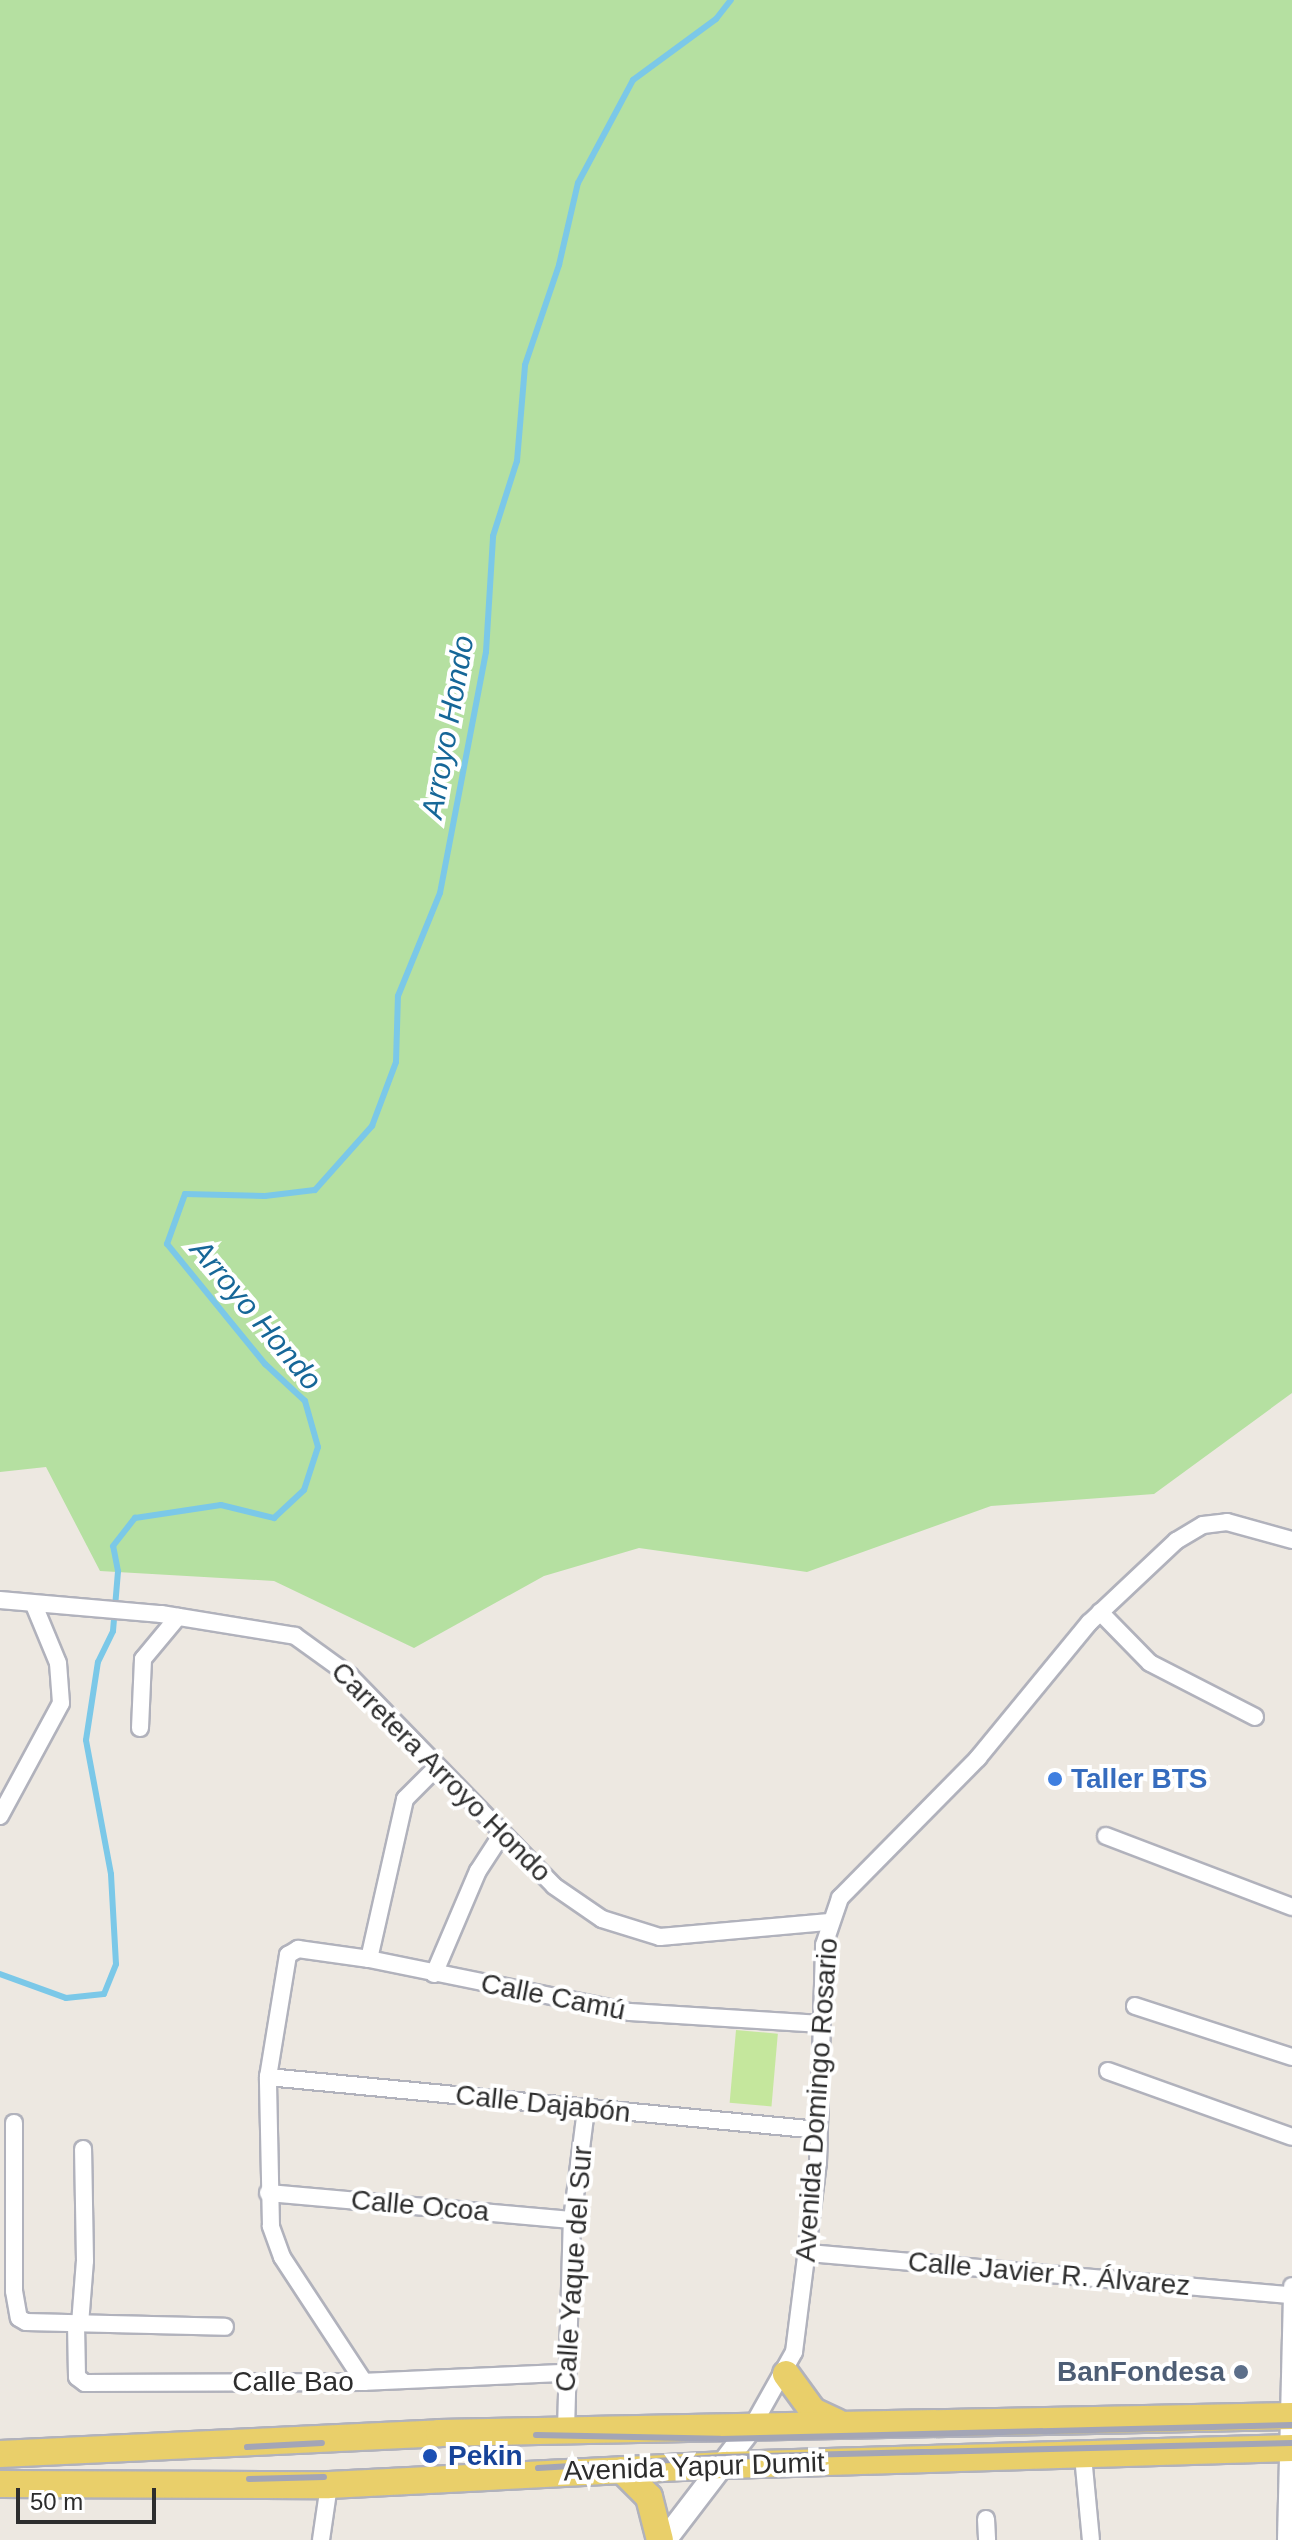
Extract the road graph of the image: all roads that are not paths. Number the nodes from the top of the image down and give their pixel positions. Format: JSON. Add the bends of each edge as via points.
{"nodes":[{"id":1,"x":1292,"y":1540,"type":"edge"},
{"id":2,"x":0,"y":1600,"type":"edge"},
{"id":3,"x":34,"y":1605,"type":"junction"},
{"id":4,"x":1100,"y":1612,"type":"junction"},
{"id":5,"x":178,"y":1617,"type":"junction"},
{"id":6,"x":1255,"y":1717,"type":"dead end"},
{"id":7,"x":140,"y":1728,"type":"dead end"},
{"id":8,"x":437,"y":1767,"type":"junction"},
{"id":9,"x":0,"y":1816,"type":"edge"},
{"id":10,"x":502,"y":1834,"type":"junction"},
{"id":11,"x":1106,"y":1836,"type":"dead end"},
{"id":12,"x":1292,"y":1907,"type":"edge"},
{"id":13,"x":829,"y":1922,"type":"junction"},
{"id":14,"x":369,"y":1959,"type":"junction"},
{"id":15,"x":434,"y":1974,"type":"junction"},
{"id":16,"x":1135,"y":2006,"type":"dead end"},
{"id":17,"x":822,"y":2024,"type":"junction"},
{"id":18,"x":1292,"y":2057,"type":"edge"},
{"id":19,"x":1108,"y":2071,"type":"dead end"},
{"id":20,"x":268,"y":2077,"type":"junction"},
{"id":21,"x":586,"y":2109,"type":"junction"},
{"id":22,"x":14,"y":2123,"type":"dead end"},
{"id":23,"x":818,"y":2130,"type":"junction"},
{"id":24,"x":1292,"y":2137,"type":"edge"},
{"id":25,"x":83,"y":2149,"type":"dead end"},
{"id":26,"x":268,"y":2193,"type":"junction"},
{"id":27,"x":572,"y":2220,"type":"junction"},
{"id":28,"x":808,"y":2253,"type":"junction"},
{"id":29,"x":1291,"y":2291,"type":"edge"},
{"id":30,"x":78,"y":2324,"type":"junction"},
{"id":31,"x":225,"y":2327,"type":"dead end"},
{"id":32,"x":564,"y":2373,"type":"junction"},
{"id":33,"x":786,"y":2374,"type":"junction"},
{"id":34,"x":364,"y":2382,"type":"junction"},
{"id":35,"x":1289,"y":2416,"type":"edge"},
{"id":36,"x":844,"y":2423,"type":"junction"},
{"id":37,"x":753,"y":2425,"type":"junction"},
{"id":38,"x":566,"y":2430,"type":"junction"},
{"id":39,"x":1289,"y":2448,"type":"edge"},
{"id":40,"x":0,"y":2454,"type":"edge"},
{"id":41,"x":1083,"y":2456,"type":"junction"},
{"id":42,"x":726,"y":2465,"type":"junction"},
{"id":43,"x":622,"y":2470,"type":"junction"},
{"id":44,"x":0,"y":2484,"type":"edge"},
{"id":45,"x":329,"y":2485,"type":"junction"},
{"id":46,"x":986,"y":2519,"type":"dead end"},
{"id":47,"x":321,"y":2540,"type":"edge"},
{"id":48,"x":662,"y":2540,"type":"edge"},
{"id":49,"x":987,"y":2540,"type":"edge"},
{"id":50,"x":1091,"y":2540,"type":"edge"},
{"id":51,"x":1286,"y":2540,"type":"edge"}],
"edges":[{"from":1,"to":4,"type":"street","name":"Avenida Domingo Rosario","via":[[1227,1522],[1203,1525],[1176,1541]]},
{"from":2,"to":3,"type":"street","name":"Carretera Arroyo Hondo"},
{"from":3,"to":5,"type":"street","name":"Carretera Arroyo Hondo"},
{"from":3,"to":9,"type":"street","via":[[58,1663],[61,1703]]},
{"from":4,"to":6,"type":"street","via":[[1150,1663]]},
{"from":4,"to":13,"type":"street","name":"Avenida Domingo Rosario","via":[[978,1758],[860,1874]]},
{"from":5,"to":7,"type":"street","via":[[143,1659]]},
{"from":5,"to":8,"type":"street","name":"Carretera Arroyo Hondo","via":[[295,1636],[349,1675]]},
{"from":8,"to":10,"type":"street","name":"Carretera Arroyo Hondo"},
{"from":8,"to":14,"type":"street","via":[[405,1799]]},
{"from":10,"to":13,"type":"street","name":"Carretera Arroyo Hondo","via":[[554,1886],[602,1919],[660,1937]]},
{"from":10,"to":15,"type":"street","via":[[478,1871]]},
{"from":11,"to":12,"type":"street"},
{"from":13,"to":17,"type":"street","name":"Avenida Domingo Rosario"},
{"from":14,"to":15,"type":"street","name":"Calle Camú"},
{"from":14,"to":20,"type":"street","name":"Calle Camú","via":[[298,1949],[288,1955]]},
{"from":15,"to":17,"type":"street","name":"Calle Camú","via":[[630,2012]]},
{"from":16,"to":18,"type":"street"},
{"from":17,"to":23,"type":"street","name":"Avenida Domingo Rosario"},
{"from":19,"to":24,"type":"street"},
{"from":20,"to":21,"type":"street","name":"Calle Dajabón"},
{"from":20,"to":26,"type":"street"},
{"from":21,"to":23,"type":"street","name":"Calle Dajabón"},
{"from":21,"to":27,"type":"street","name":"Calle Yaque del Sur"},
{"from":22,"to":30,"type":"street","via":[[17,2312],[26,2322]]},
{"from":23,"to":28,"type":"street","name":"Avenida Domingo Rosario"},
{"from":25,"to":30,"type":"street","via":[[85,2261]]},
{"from":26,"to":27,"type":"street","name":"Calle Ocoa"},
{"from":26,"to":34,"type":"street","via":[[271,2226],[282,2257]]},
{"from":27,"to":32,"type":"street","name":"Calle Yaque del Sur"},
{"from":28,"to":29,"type":"street","name":"Calle Javier R. Álvarez"},
{"from":28,"to":33,"type":"street","name":"Avenida Domingo Rosario"},
{"from":29,"to":35,"type":"street"},
{"from":30,"to":31,"type":"street"},
{"from":30,"to":34,"type":"street","name":"Calle Bao","via":[[77,2377],[85,2383]]},
{"from":32,"to":34,"type":"street","name":"Calle Bao"},
{"from":32,"to":38,"type":"street","name":"Calle Yaque del Sur"},
{"from":33,"to":36,"type":"main road","via":[[813,2411]]},
{"from":33,"to":37,"type":"street","name":"Avenida Domingo Rosario"},
{"from":35,"to":36,"type":"main road","name":"Avenida Yapur Dumit"},
{"from":35,"to":39,"type":"street"},
{"from":36,"to":37,"type":"main road","name":"Avenida Yapur Dumit"},
{"from":37,"to":38,"type":"main road","name":"Avenida Yapur Dumit"},
{"from":37,"to":42,"type":"main road","name":"Avenida Domingo Rosario"},
{"from":38,"to":40,"type":"main road","name":"Avenida Yapur Dumit"},
{"from":39,"to":41,"type":"main road","name":"Avenida Yapur Dumit"},
{"from":39,"to":51,"type":"street"},
{"from":41,"to":42,"type":"main road","name":"Avenida Yapur Dumit"},
{"from":41,"to":50,"type":"street"},
{"from":42,"to":43,"type":"main road","name":"Avenida Yapur Dumit"},
{"from":42,"to":48,"type":"main road","name":"Avenida Domingo Rosario"},
{"from":43,"to":45,"type":"main road","name":"Avenida Yapur Dumit"},
{"from":43,"to":48,"type":"main road","via":[[649,2497]]},
{"from":44,"to":45,"type":"main road","name":"Avenida Yapur Dumit"},
{"from":45,"to":47,"type":"street"},
{"from":46,"to":49,"type":"street"}]}
